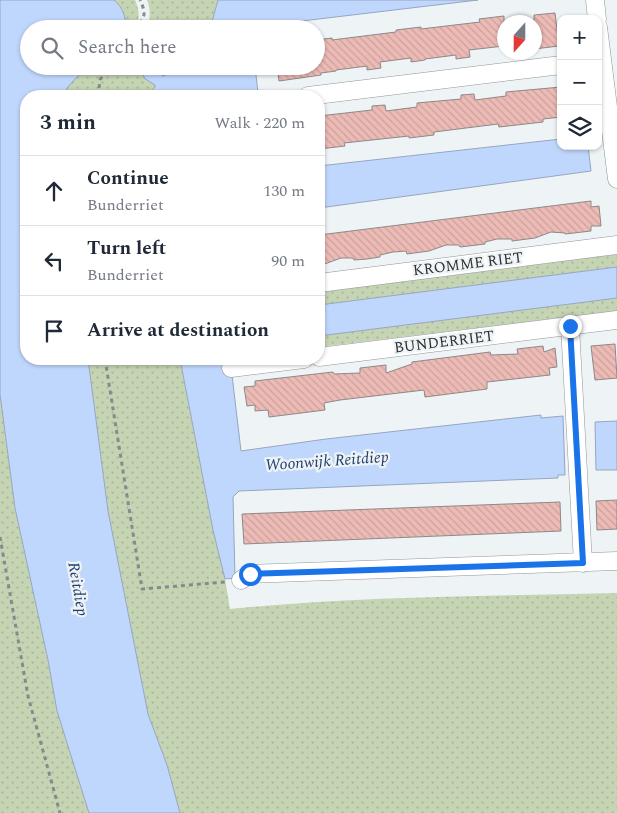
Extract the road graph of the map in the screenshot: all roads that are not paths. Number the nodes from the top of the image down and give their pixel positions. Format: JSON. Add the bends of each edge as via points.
{"nodes":[{"id":1,"x":595,"y":0,"type":"edge"},
{"id":2,"x":597,"y":15,"type":"edge"},
{"id":3,"x":557,"y":65,"type":"edge"},
{"id":4,"x":602,"y":75,"type":"edge"},
{"id":5,"x":325,"y":94,"type":"edge"},
{"id":6,"x":617,"y":179,"type":"edge"},
{"id":7,"x":617,"y":245,"type":"edge"},
{"id":8,"x":325,"y":282,"type":"edge"},
{"id":9,"x":617,"y":320,"type":"edge"},
{"id":10,"x":570,"y":326,"type":"junction"},
{"id":11,"x":325,"y":356,"type":"edge"},
{"id":12,"x":255,"y":365,"type":"edge"},
{"id":13,"x":231,"y":368,"type":"dead end"},
{"id":14,"x":617,"y":561,"type":"edge"},
{"id":15,"x":583,"y":563,"type":"junction"},
{"id":16,"x":240,"y":580,"type":"dead end"}],
"edges":[{"from":1,"to":2,"type":"street"},
{"from":3,"to":5,"type":"street"},
{"from":4,"to":6,"type":"street"},
{"from":7,"to":8,"type":"street","name":"KROMME RIET"},
{"from":9,"to":10,"type":"street","name":"BUNDERRIET"},
{"from":10,"to":11,"type":"street","name":"BUNDERRIET"},
{"from":10,"to":15,"type":"street"},
{"from":12,"to":13,"type":"street"},
{"from":14,"to":15,"type":"street"},
{"from":15,"to":16,"type":"street","via":[[250,574]]}]}
